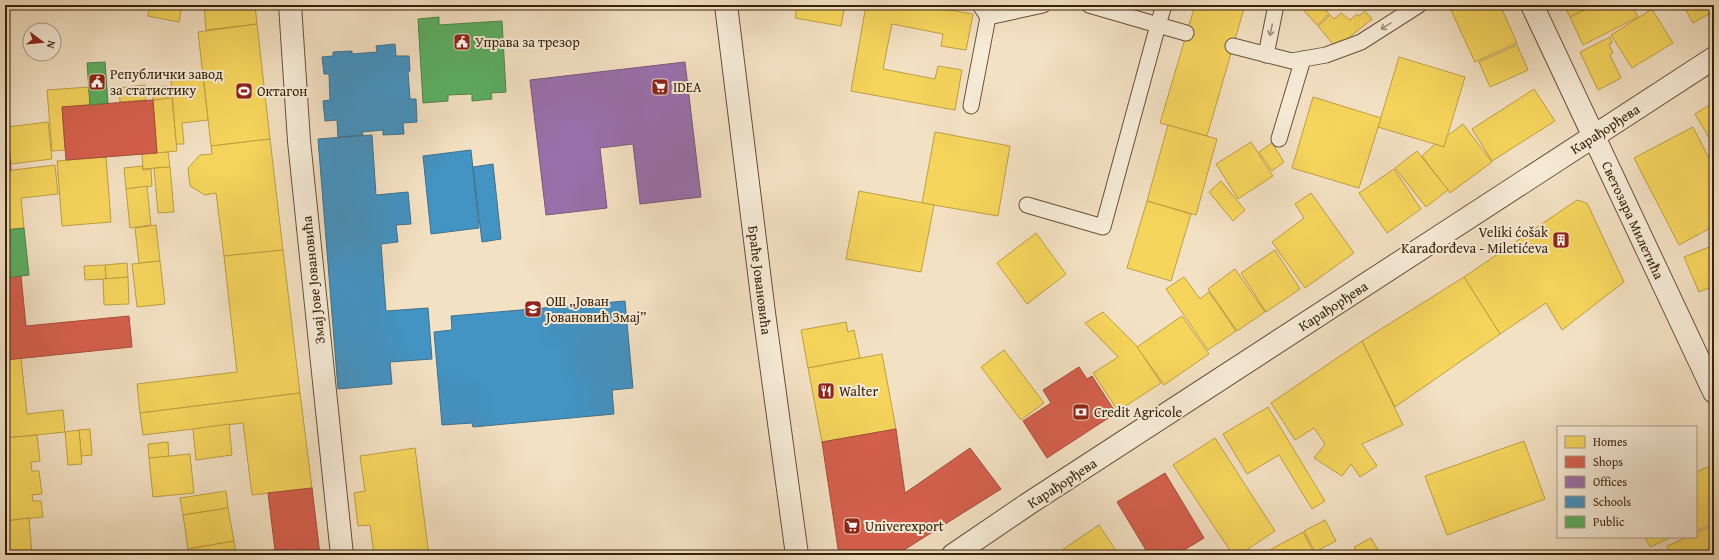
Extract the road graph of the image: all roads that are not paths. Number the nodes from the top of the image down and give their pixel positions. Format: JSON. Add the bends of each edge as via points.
{"nodes":[{"id":1,"x":290,"y":5,"type":"edge"},
{"id":2,"x":726,"y":5,"type":"edge"},
{"id":3,"x":1043,"y":5,"type":"edge"},
{"id":4,"x":1089,"y":5,"type":"edge"},
{"id":5,"x":1164,"y":5,"type":"edge"},
{"id":6,"x":1276,"y":5,"type":"edge"},
{"id":7,"x":1419,"y":5,"type":"edge"},
{"id":8,"x":1532,"y":5,"type":"edge"},
{"id":9,"x":1010,"y":9,"type":"edge"},
{"id":10,"x":984,"y":11,"type":"edge"},
{"id":11,"x":1158,"y":25,"type":"junction"},
{"id":12,"x":1186,"y":33,"type":"dead end"},
{"id":13,"x":1233,"y":46,"type":"dead end"},
{"id":14,"x":1266,"y":55,"type":"junction"},
{"id":15,"x":1714,"y":58,"type":"edge"},
{"id":16,"x":1303,"y":59,"type":"junction"},
{"id":17,"x":971,"y":106,"type":"dead end"},
{"id":18,"x":1594,"y":136,"type":"junction"},
{"id":19,"x":1279,"y":139,"type":"dead end"},
{"id":20,"x":1027,"y":205,"type":"dead end"},
{"id":21,"x":1714,"y":392,"type":"edge"},
{"id":22,"x":342,"y":555,"type":"edge"},
{"id":23,"x":797,"y":555,"type":"edge"},
{"id":24,"x":953,"y":555,"type":"edge"}],
"edges":[{"from":1,"to":22,"type":"street","name":"Змај Јове Јовановића","via":[[299,141]]},
{"from":2,"to":23,"type":"street","name":"Браће Јовановића"},
{"from":3,"to":9,"type":"lane"},
{"from":4,"to":11,"type":"lane"},
{"from":5,"to":11,"type":"lane"},
{"from":6,"to":14,"type":"lane","one_way":true},
{"from":7,"to":16,"type":"lane","one_way":true,"via":[[1361,42],[1326,55]]},
{"from":8,"to":18,"type":"street","name":"Светозара Милетића"},
{"from":9,"to":10,"type":"lane"},
{"from":10,"to":17,"type":"lane"},
{"from":11,"to":12,"type":"lane"},
{"from":11,"to":20,"type":"lane","via":[[1103,227]]},
{"from":13,"to":14,"type":"lane"},
{"from":14,"to":16,"type":"lane","via":[[1292,61]]},
{"from":15,"to":18,"type":"street","name":"Карађорђева"},
{"from":16,"to":19,"type":"lane"},
{"from":18,"to":21,"type":"street","name":"Светозара Милетића"},
{"from":18,"to":24,"type":"street","name":"Карађорђева"}]}
